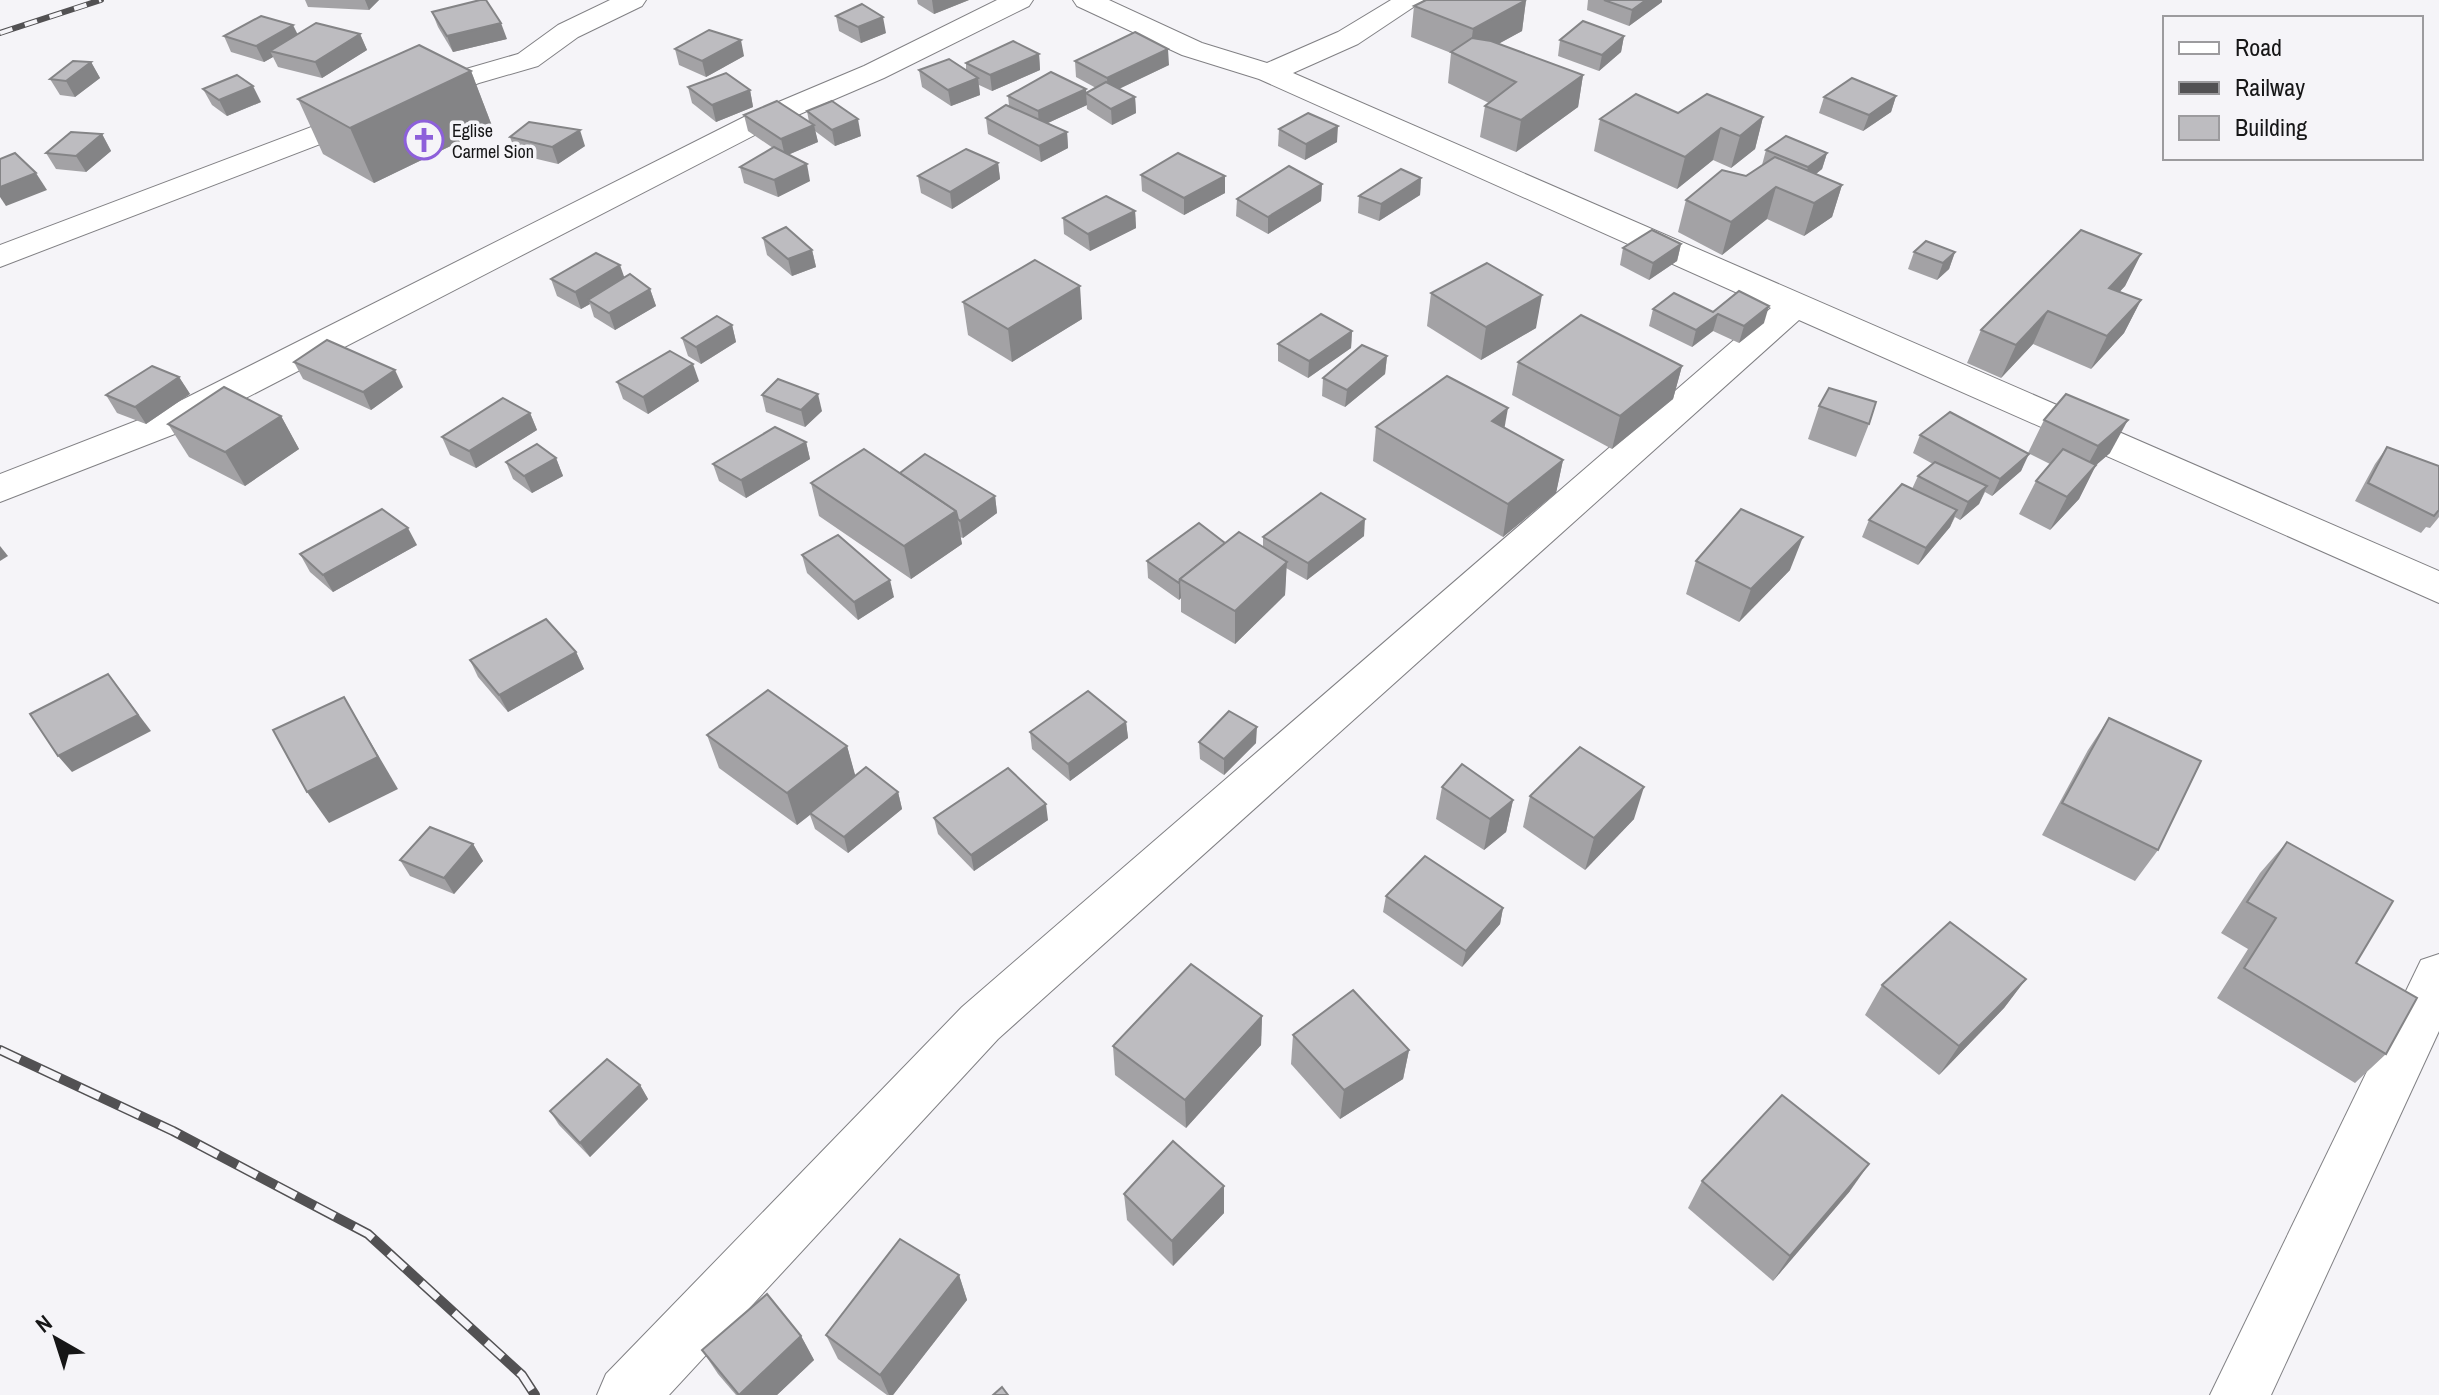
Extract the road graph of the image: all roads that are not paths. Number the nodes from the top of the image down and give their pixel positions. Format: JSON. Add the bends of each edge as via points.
{"nodes":[{"id":1,"x":632,"y":0,"type":"edge"},
{"id":2,"x":1019,"y":0,"type":"edge"},
{"id":3,"x":1087,"y":0,"type":"edge"},
{"id":4,"x":1410,"y":0,"type":"edge"},
{"id":5,"x":1269,"y":73,"type":"junction"},
{"id":6,"x":0,"y":257,"type":"edge"},
{"id":7,"x":1795,"y":305,"type":"junction"},
{"id":8,"x":0,"y":489,"type":"edge"},
{"id":9,"x":2439,"y":588,"type":"edge"},
{"id":10,"x":2439,"y":976,"type":"edge"},
{"id":11,"x":627,"y":1395,"type":"edge"},
{"id":12,"x":2240,"y":1395,"type":"edge"}],
"edges":[{"from":1,"to":6,"type":"street","via":[[568,31],[528,60],[469,77]]},
{"from":2,"to":8,"type":"street","via":[[874,72],[761,120],[167,423]]},
{"from":3,"to":5,"type":"street","via":[[1192,49]]},
{"from":4,"to":5,"type":"street","via":[[1348,38]]},
{"from":5,"to":7,"type":"street"},
{"from":7,"to":9,"type":"street"},
{"from":7,"to":11,"type":"street","via":[[980,1023]]},
{"from":10,"to":12,"type":"street"}]}
